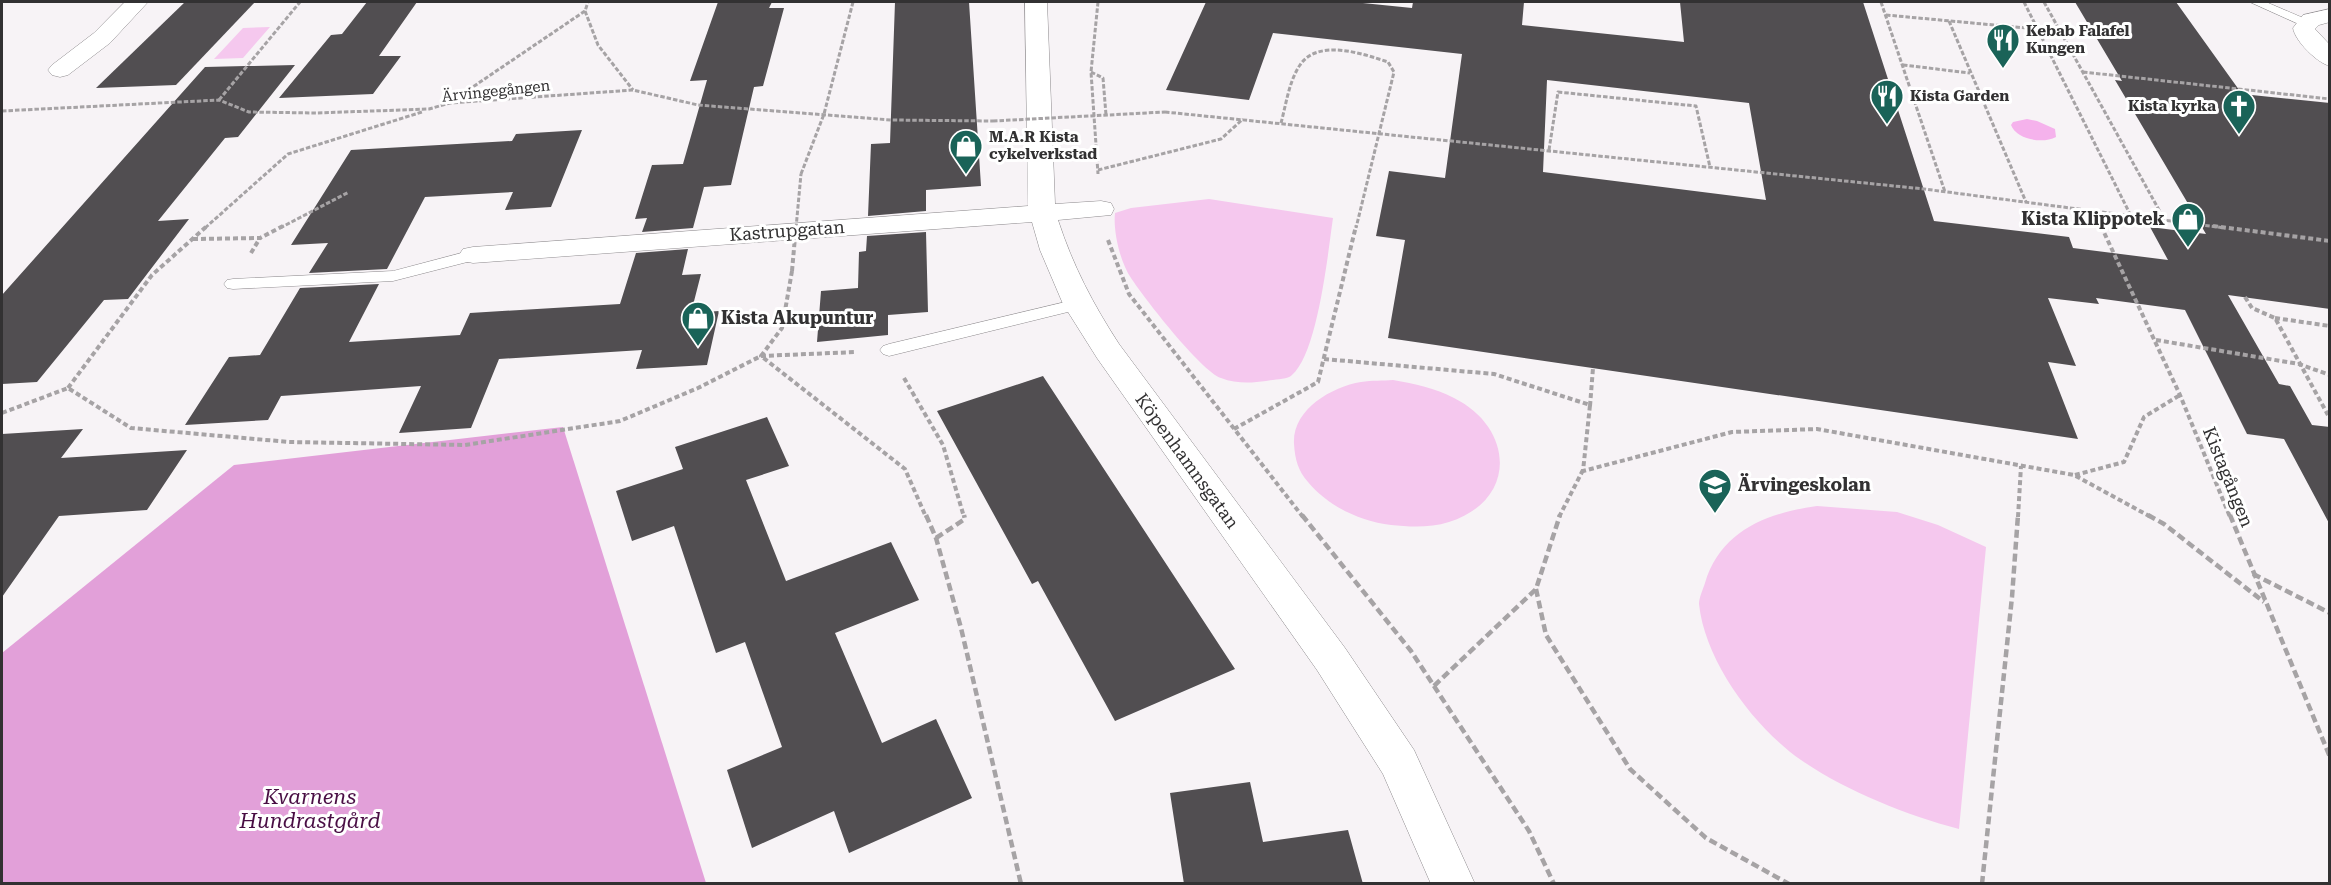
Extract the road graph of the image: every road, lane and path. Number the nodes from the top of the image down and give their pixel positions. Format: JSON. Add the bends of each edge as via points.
{"nodes":[{"id":1,"x":137,"y":2,"type":"edge"},
{"id":2,"x":300,"y":2,"type":"edge"},
{"id":3,"x":588,"y":2,"type":"edge"},
{"id":4,"x":853,"y":2,"type":"edge"},
{"id":5,"x":1036,"y":2,"type":"edge"},
{"id":6,"x":1098,"y":2,"type":"edge"},
{"id":7,"x":1881,"y":2,"type":"edge"},
{"id":8,"x":2024,"y":2,"type":"edge"},
{"id":9,"x":2044,"y":2,"type":"edge"},
{"id":10,"x":2256,"y":2,"type":"edge"},
{"id":11,"x":585,"y":11,"type":"junction"},
{"id":12,"x":1886,"y":15,"type":"junction"},
{"id":13,"x":2330,"y":15,"type":"edge"},
{"id":14,"x":1949,"y":21,"type":"junction"},
{"id":15,"x":2308,"y":23,"type":"junction"},
{"id":16,"x":2038,"y":30,"type":"junction"},
{"id":17,"x":2330,"y":59,"type":"edge"},
{"id":18,"x":1903,"y":65,"type":"junction"},
{"id":19,"x":60,"y":70,"type":"dead end"},
{"id":20,"x":1091,"y":72,"type":"junction"},
{"id":21,"x":2083,"y":72,"type":"junction"},
{"id":22,"x":1970,"y":73,"type":"junction"},
{"id":23,"x":633,"y":90,"type":"junction"},
{"id":24,"x":2330,"y":99,"type":"edge"},
{"id":25,"x":219,"y":100,"type":"junction"},
{"id":26,"x":450,"y":103,"type":"junction"},
{"id":27,"x":429,"y":110,"type":"junction"},
{"id":28,"x":2,"y":111,"type":"edge"},
{"id":29,"x":824,"y":114,"type":"junction"},
{"id":30,"x":1106,"y":115,"type":"junction"},
{"id":31,"x":1243,"y":119,"type":"junction"},
{"id":32,"x":1281,"y":123,"type":"junction"},
{"id":33,"x":1378,"y":133,"type":"junction"},
{"id":34,"x":1549,"y":150,"type":"junction"},
{"id":35,"x":1710,"y":167,"type":"junction"},
{"id":36,"x":1098,"y":170,"type":"junction"},
{"id":37,"x":349,"y":192,"type":"dead end"},
{"id":38,"x":1946,"y":192,"type":"junction"},
{"id":39,"x":2026,"y":202,"type":"junction"},
{"id":40,"x":1101,"y":209,"type":"junction"},
{"id":41,"x":2093,"y":210,"type":"junction"},
{"id":42,"x":1042,"y":212,"type":"junction"},
{"id":43,"x":2130,"y":214,"type":"junction"},
{"id":44,"x":2164,"y":219,"type":"junction"},
{"id":45,"x":192,"y":239,"type":"junction"},
{"id":46,"x":2330,"y":241,"type":"edge"},
{"id":47,"x":473,"y":255,"type":"joint"},
{"id":48,"x":233,"y":284,"type":"dead end"},
{"id":49,"x":2245,"y":297,"type":"dead end"},
{"id":50,"x":1078,"y":304,"type":"junction"},
{"id":51,"x":2276,"y":318,"type":"junction"},
{"id":52,"x":2330,"y":326,"type":"edge"},
{"id":53,"x":2156,"y":340,"type":"junction"},
{"id":54,"x":889,"y":350,"type":"junction"},
{"id":55,"x":761,"y":356,"type":"junction"},
{"id":56,"x":1324,"y":359,"type":"junction"},
{"id":57,"x":2300,"y":364,"type":"junction"},
{"id":58,"x":1593,"y":368,"type":"dead end"},
{"id":59,"x":2330,"y":375,"type":"edge"},
{"id":60,"x":68,"y":388,"type":"junction"},
{"id":61,"x":2180,"y":395,"type":"junction"},
{"id":62,"x":1590,"y":405,"type":"junction"},
{"id":63,"x":2,"y":413,"type":"edge"},
{"id":64,"x":2328,"y":415,"type":"edge"},
{"id":65,"x":1234,"y":429,"type":"junction"},
{"id":66,"x":2021,"y":466,"type":"junction"},
{"id":67,"x":1583,"y":471,"type":"junction"},
{"id":68,"x":2074,"y":475,"type":"junction"},
{"id":69,"x":936,"y":538,"type":"junction"},
{"id":70,"x":2253,"y":574,"type":"junction"},
{"id":71,"x":1536,"y":589,"type":"junction"},
{"id":72,"x":2264,"y":602,"type":"junction"},
{"id":73,"x":2330,"y":613,"type":"edge"},
{"id":74,"x":1434,"y":686,"type":"junction"},
{"id":75,"x":2330,"y":736,"type":"edge"},
{"id":76,"x":2323,"y":742,"type":"junction"},
{"id":77,"x":2330,"y":757,"type":"edge"},
{"id":78,"x":1021,"y":884,"type":"edge"},
{"id":79,"x":1453,"y":884,"type":"edge"},
{"id":80,"x":1554,"y":884,"type":"edge"},
{"id":81,"x":1789,"y":884,"type":"edge"},
{"id":82,"x":1982,"y":884,"type":"edge"}],
"edges":[{"from":1,"to":19,"type":"street","via":[[102,38]]},
{"from":2,"to":25,"type":"path"},
{"from":3,"to":11,"type":"path"},
{"from":4,"to":29,"type":"path"},
{"from":5,"to":42,"type":"street","name":"Köpenhamnsgatan"},
{"from":6,"to":20,"type":"path"},
{"from":7,"to":12,"type":"path"},
{"from":8,"to":16,"type":"path"},
{"from":9,"to":21,"type":"path"},
{"from":10,"to":15,"type":"lane"},
{"from":11,"to":23,"type":"path","via":[[598,45]]},
{"from":11,"to":26,"type":"path"},
{"from":12,"to":14,"type":"path"},
{"from":12,"to":18,"type":"path"},
{"from":13,"to":15,"type":"street"},
{"from":14,"to":16,"type":"path"},
{"from":14,"to":22,"type":"path"},
{"from":15,"to":17,"type":"street","via":[[2305,33]]},
{"from":16,"to":43,"type":"path"},
{"from":18,"to":22,"type":"path"},
{"from":18,"to":38,"type":"path"},
{"from":20,"to":30,"type":"path","via":[[1103,78]]},
{"from":20,"to":36,"type":"path"},
{"from":21,"to":24,"type":"path"},
{"from":21,"to":44,"type":"path"},
{"from":22,"to":39,"type":"path"},
{"from":23,"to":26,"type":"path","name":"Ärvingegången"},
{"from":23,"to":29,"type":"path","name":"Ärvingegången","via":[[698,105]]},
{"from":25,"to":27,"type":"path","name":"Ärvingegången","via":[[249,112]]},
{"from":25,"to":28,"type":"path","name":"Ärvingegången"},
{"from":26,"to":27,"type":"path","name":"Ärvingegången"},
{"from":27,"to":45,"type":"path","via":[[288,154]]},
{"from":29,"to":30,"type":"path","name":"Ärvingegången","bridge":true,"via":[[891,120],[993,121]]},
{"from":29,"to":55,"type":"path","bridge":true,"via":[[801,174],[792,272],[782,328]]},
{"from":30,"to":31,"type":"path","name":"Ärvingegången","bridge":true,"via":[[1165,112]]},
{"from":31,"to":32,"type":"path","name":"Ärvingegången"},
{"from":31,"to":36,"type":"path","via":[[1221,140]]},
{"from":32,"to":33,"type":"path","name":"Ärvingegången"},
{"from":32,"to":33,"type":"path","via":[[1300,63],[1312,54],[1330,50],[1388,62],[1394,72]]},
{"from":33,"to":34,"type":"path","name":"Ärvingegången"},
{"from":33,"to":56,"type":"path"},
{"from":34,"to":35,"type":"path","name":"Ärvingegången"},
{"from":34,"to":35,"type":"path","via":[[1558,92],[1696,106]]},
{"from":35,"to":38,"type":"path","name":"Ärvingegången"},
{"from":36,"to":40,"type":"path"},
{"from":37,"to":45,"type":"path","via":[[260,238]]},
{"from":38,"to":39,"type":"path","name":"Ärvingegången"},
{"from":39,"to":41,"type":"path","name":"Ärvingegången"},
{"from":40,"to":42,"type":"street","name":"Kastrupgatan"},
{"from":40,"to":65,"type":"path","via":[[1102,227],[1129,294]]},
{"from":41,"to":43,"type":"path","name":"Ärvingegången"},
{"from":41,"to":53,"type":"path","name":"Kistagången"},
{"from":42,"to":47,"type":"street","name":"Kastrupgatan"},
{"from":42,"to":50,"type":"street","name":"Köpenhamnsgatan"},
{"from":43,"to":44,"type":"path","name":"Ärvingegången"},
{"from":44,"to":46,"type":"path","name":"Ärvingegången"},
{"from":45,"to":60,"type":"path","via":[[152,275]]},
{"from":47,"to":48,"type":"lane","via":[[393,276]]},
{"from":49,"to":51,"type":"path","via":[[2252,308]]},
{"from":50,"to":54,"type":"lane"},
{"from":50,"to":79,"type":"street","name":"Köpenhamnsgatan","via":[[1331,659],[1392,754]]},
{"from":51,"to":52,"type":"path"},
{"from":51,"to":57,"type":"path"},
{"from":53,"to":57,"type":"path"},
{"from":53,"to":61,"type":"path","name":"Kistagången"},
{"from":54,"to":55,"type":"path"},
{"from":54,"to":69,"type":"path","via":[[943,445],[965,519]]},
{"from":55,"to":60,"type":"path","via":[[620,421],[465,444],[289,442],[131,428]]},
{"from":55,"to":69,"type":"path","via":[[905,469]]},
{"from":56,"to":62,"type":"path","via":[[1494,374]]},
{"from":56,"to":65,"type":"path","via":[[1318,382]]},
{"from":57,"to":59,"type":"path"},
{"from":57,"to":64,"type":"path"},
{"from":58,"to":62,"type":"path"},
{"from":60,"to":63,"type":"path"},
{"from":61,"to":68,"type":"path","via":[[2144,417],[2124,462]]},
{"from":61,"to":70,"type":"path","name":"Kistagången"},
{"from":62,"to":67,"type":"path"},
{"from":65,"to":74,"type":"path","via":[[1411,651]]},
{"from":66,"to":67,"type":"path","via":[[1817,429],[1732,432]]},
{"from":66,"to":68,"type":"path"},
{"from":66,"to":82,"type":"path","via":[[2012,597]]},
{"from":67,"to":71,"type":"path","via":[[1561,511]]},
{"from":68,"to":72,"type":"path","via":[[2164,524]]},
{"from":69,"to":78,"type":"path"},
{"from":70,"to":72,"type":"path","name":"Kistagången"},
{"from":70,"to":73,"type":"path"},
{"from":71,"to":74,"type":"path"},
{"from":71,"to":81,"type":"path","via":[[1546,635],[1630,769],[1706,838]]},
{"from":72,"to":76,"type":"path","name":"Kistagången"},
{"from":74,"to":80,"type":"path","via":[[1529,831]]},
{"from":75,"to":76,"type":"path"},
{"from":76,"to":77,"type":"path","name":"Kistagången"}]}
